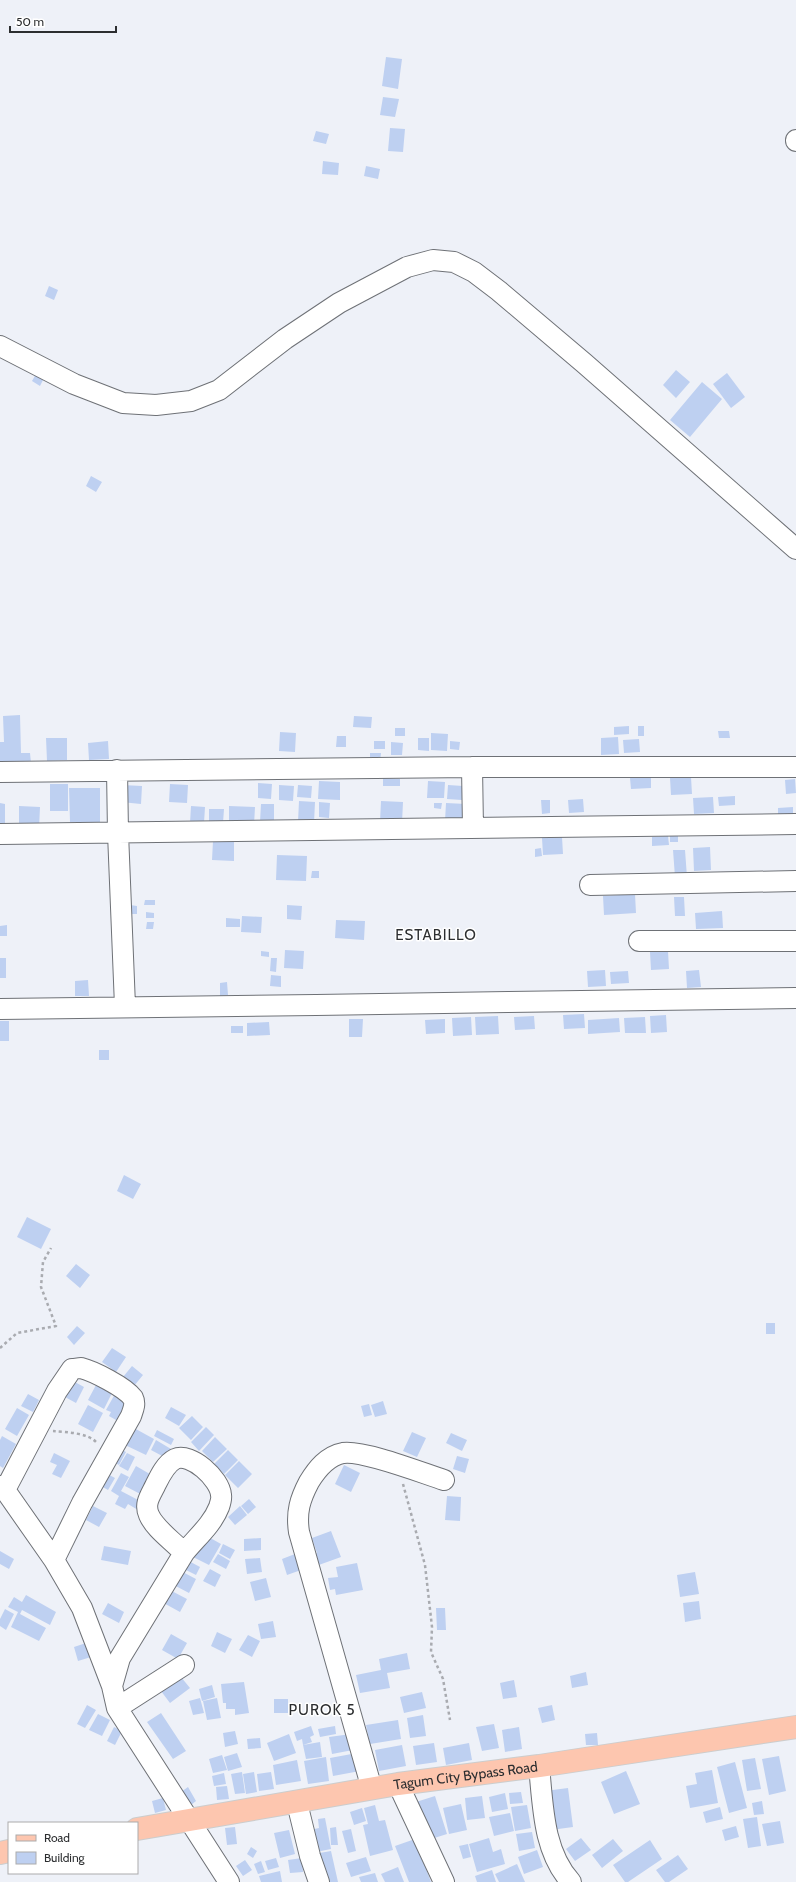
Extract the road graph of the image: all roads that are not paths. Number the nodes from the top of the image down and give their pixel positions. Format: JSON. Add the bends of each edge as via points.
{"nodes":[{"id":1,"x":0,"y":346,"type":"edge"},
{"id":2,"x":796,"y":550,"type":"edge"},
{"id":3,"x":472,"y":767,"type":"junction"},
{"id":4,"x":796,"y":767,"type":"edge"},
{"id":5,"x":118,"y":770,"type":"junction"},
{"id":6,"x":0,"y":772,"type":"edge"},
{"id":7,"x":796,"y":824,"type":"edge"},
{"id":8,"x":473,"y":828,"type":"junction"},
{"id":9,"x":118,"y":832,"type":"junction"},
{"id":10,"x":0,"y":834,"type":"edge"},
{"id":11,"x":796,"y":881,"type":"edge"},
{"id":12,"x":590,"y":885,"type":"dead end"},
{"id":13,"x":639,"y":941,"type":"dead end"},
{"id":14,"x":796,"y":941,"type":"edge"},
{"id":15,"x":796,"y":998,"type":"edge"},
{"id":16,"x":125,"y":1006,"type":"junction"},
{"id":17,"x":0,"y":1009,"type":"edge"},
{"id":18,"x":444,"y":1480,"type":"dead end"},
{"id":19,"x":2,"y":1488,"type":"edge"},
{"id":20,"x":184,"y":1553,"type":"dead end"},
{"id":21,"x":54,"y":1560,"type":"junction"},
{"id":22,"x":184,"y":1665,"type":"dead end"},
{"id":23,"x":112,"y":1686,"type":"junction"},
{"id":24,"x":117,"y":1708,"type":"junction"},
{"id":25,"x":796,"y":1727,"type":"edge"},
{"id":26,"x":539,"y":1766,"type":"junction"},
{"id":27,"x":398,"y":1784,"type":"junction"},
{"id":28,"x":372,"y":1789,"type":"junction"},
{"id":29,"x":297,"y":1803,"type":"junction"},
{"id":30,"x":189,"y":1820,"type":"junction"},
{"id":31,"x":138,"y":1829,"type":"edge"},
{"id":32,"x":229,"y":1882,"type":"edge"},
{"id":33,"x":319,"y":1882,"type":"edge"},
{"id":34,"x":442,"y":1882,"type":"edge"},
{"id":35,"x":571,"y":1882,"type":"edge"}],
"edges":[{"from":1,"to":2,"type":"street","via":[[74,384],[122,403],[156,405],[191,401],[219,390],[285,340],[340,304],[407,267],[433,260],[454,262],[474,272],[499,291]]},
{"from":3,"to":4,"type":"street"},
{"from":3,"to":5,"type":"street"},
{"from":3,"to":8,"type":"street"},
{"from":5,"to":6,"type":"street"},
{"from":5,"to":9,"type":"street"},
{"from":7,"to":8,"type":"street"},
{"from":8,"to":9,"type":"street"},
{"from":9,"to":10,"type":"street"},
{"from":9,"to":16,"type":"street"},
{"from":11,"to":12,"type":"street"},
{"from":13,"to":14,"type":"street"},
{"from":15,"to":16,"type":"street","via":[[315,1006]]},
{"from":16,"to":17,"type":"street"},
{"from":18,"to":28,"type":"street","via":[[366,1456],[344,1453],[329,1458],[316,1470],[299,1503],[299,1532]]},
{"from":19,"to":21,"type":"street"},
{"from":19,"to":21,"type":"street","via":[[72,1369],[79,1368],[105,1379],[133,1398],[131,1416]]},
{"from":20,"to":23,"type":"street","via":[[120,1658]]},
{"from":21,"to":23,"type":"street","via":[[82,1608]]},
{"from":22,"to":24,"type":"street"},
{"from":23,"to":24,"type":"street"},
{"from":24,"to":30,"type":"street"},
{"from":25,"to":26,"type":"main road","name":"Tagum City Bypass Road"},
{"from":26,"to":27,"type":"main road","name":"Tagum City Bypass Road"},
{"from":26,"to":35,"type":"street","via":[[545,1825],[551,1849]]},
{"from":27,"to":28,"type":"main road","name":"Tagum City Bypass Road"},
{"from":27,"to":34,"type":"street"},
{"from":28,"to":29,"type":"main road","name":"Tagum City Bypass Road"},
{"from":29,"to":30,"type":"main road","name":"Tagum City Bypass Road"},
{"from":29,"to":33,"type":"street"},
{"from":30,"to":31,"type":"main road","name":"Tagum City Bypass Road"},
{"from":30,"to":32,"type":"street"}]}
